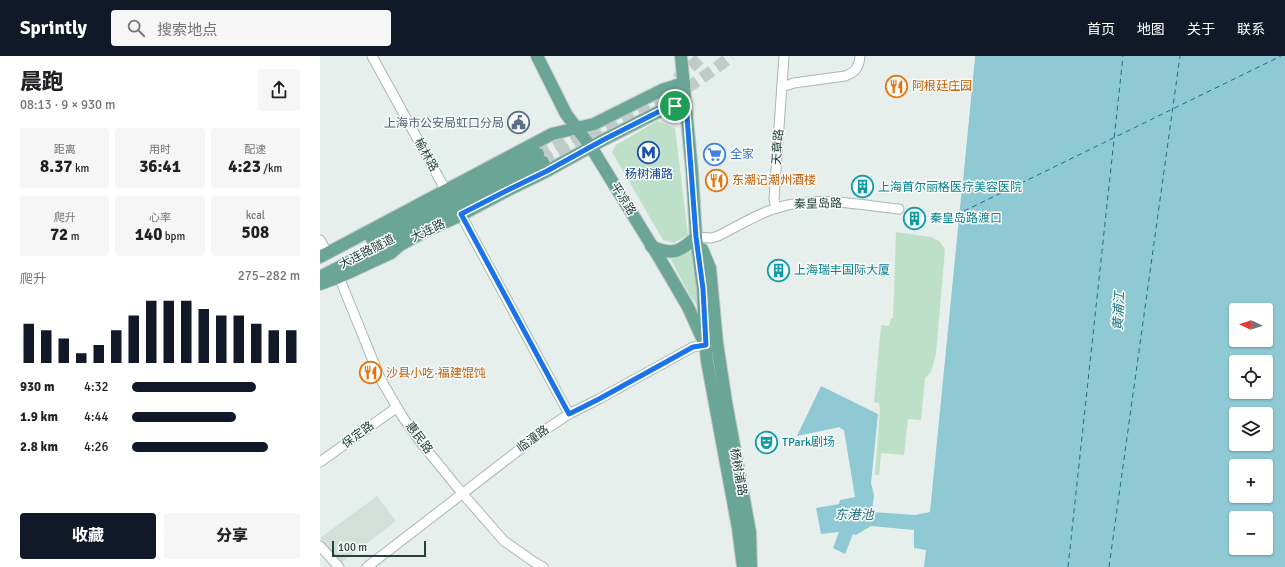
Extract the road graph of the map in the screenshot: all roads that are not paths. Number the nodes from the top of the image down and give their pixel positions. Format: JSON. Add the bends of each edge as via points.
{"nodes":[{"id":1,"x":372,"y":56,"type":"edge"},
{"id":2,"x":537,"y":56,"type":"edge"},
{"id":3,"x":682,"y":56,"type":"edge"},
{"id":4,"x":784,"y":56,"type":"edge"},
{"id":5,"x":860,"y":56,"type":"edge"},
{"id":6,"x":684,"y":83,"type":"junction"},
{"id":7,"x":782,"y":87,"type":"junction"},
{"id":8,"x":686,"y":103,"type":"junction"},
{"id":9,"x":577,"y":129,"type":"junction"},
{"id":10,"x":591,"y":147,"type":"junction"},
{"id":11,"x":446,"y":191,"type":"junction"},
{"id":12,"x":776,"y":208,"type":"junction"},
{"id":13,"x":899,"y":209,"type":"dead end"},
{"id":14,"x":461,"y":214,"type":"junction"},
{"id":15,"x":696,"y":237,"type":"junction"},
{"id":16,"x":320,"y":240,"type":"edge"},
{"id":17,"x":651,"y":246,"type":"junction"},
{"id":18,"x":323,"y":254,"type":"edge"},
{"id":19,"x":320,"y":264,"type":"edge"},
{"id":20,"x":320,"y":277,"type":"edge"},
{"id":21,"x":339,"y":277,"type":"junction"},
{"id":22,"x":320,"y":284,"type":"edge"},
{"id":23,"x":711,"y":344,"type":"junction"},
{"id":24,"x":396,"y":408,"type":"junction"},
{"id":25,"x":569,"y":414,"type":"junction"},
{"id":26,"x":320,"y":462,"type":"edge"},
{"id":27,"x":462,"y":493,"type":"junction"},
{"id":28,"x":320,"y":546,"type":"edge"},
{"id":29,"x":339,"y":567,"type":"edge"},
{"id":30,"x":367,"y":567,"type":"edge"},
{"id":31,"x":543,"y":567,"type":"edge"},
{"id":32,"x":743,"y":567,"type":"edge"},
{"id":33,"x":752,"y":567,"type":"edge"}],
"edges":[{"from":1,"to":11,"type":"street","name":"榆林路"},
{"from":2,"to":9,"type":"main road","name":"平凉路","via":[[566,114]]},
{"from":3,"to":6,"type":"main road","name":"杨树浦路"},
{"from":4,"to":7,"type":"street","name":"天章路"},
{"from":5,"to":7,"type":"street","via":[[856,70],[845,76]]},
{"from":6,"to":8,"type":"main road","name":"杨树浦路"},
{"from":6,"to":9,"type":"main road","via":[[662,90],[594,124]]},
{"from":7,"to":12,"type":"street","name":"天章路","via":[[774,199]]},
{"from":8,"to":10,"type":"main road","name":"大连路","via":[[664,109]]},
{"from":8,"to":15,"type":"main road","name":"杨树浦路"},
{"from":9,"to":10,"type":"main road","name":"平凉路"},
{"from":9,"to":11,"type":"main road","via":[[552,134]]},
{"from":10,"to":14,"type":"main road","name":"大连路"},
{"from":10,"to":17,"type":"main road","name":"平凉路"},
{"from":11,"to":18,"type":"main road"},
{"from":12,"to":13,"type":"street","name":"秦皇岛路","via":[[824,201]]},
{"from":12,"to":15,"type":"street","name":"秦皇岛路","via":[[718,236]]},
{"from":14,"to":21,"type":"main road","name":"大连路"},
{"from":14,"to":25,"type":"street"},
{"from":15,"to":17,"type":"main road","via":[[685,248],[676,252]]},
{"from":15,"to":23,"type":"main road","name":"杨树浦路","via":[[710,268]]},
{"from":16,"to":18,"type":"street"},
{"from":17,"to":23,"type":"main road","name":"平凉路"},
{"from":19,"to":20,"type":"main road","name":"大连路隧道","via":[[541,158]]},
{"from":21,"to":22,"type":"main road","name":"大连路"},
{"from":21,"to":24,"type":"street","name":"惠民路","via":[[380,378]]},
{"from":23,"to":25,"type":"street","name":"临潼路","via":[[693,347]]},
{"from":23,"to":32,"type":"main road","name":"杨树浦路","via":[[707,361]]},
{"from":23,"to":33,"type":"main road","name":"杨树浦路","via":[[727,409],[750,532]]},
{"from":24,"to":26,"type":"street","name":"保定路"},
{"from":24,"to":27,"type":"street","name":"惠民路"},
{"from":25,"to":27,"type":"street","name":"临潼路"},
{"from":27,"to":30,"type":"street","name":"临潼路"},
{"from":27,"to":31,"type":"street","name":"惠民路","via":[[504,541]]},
{"from":28,"to":29,"type":"street"}]}
